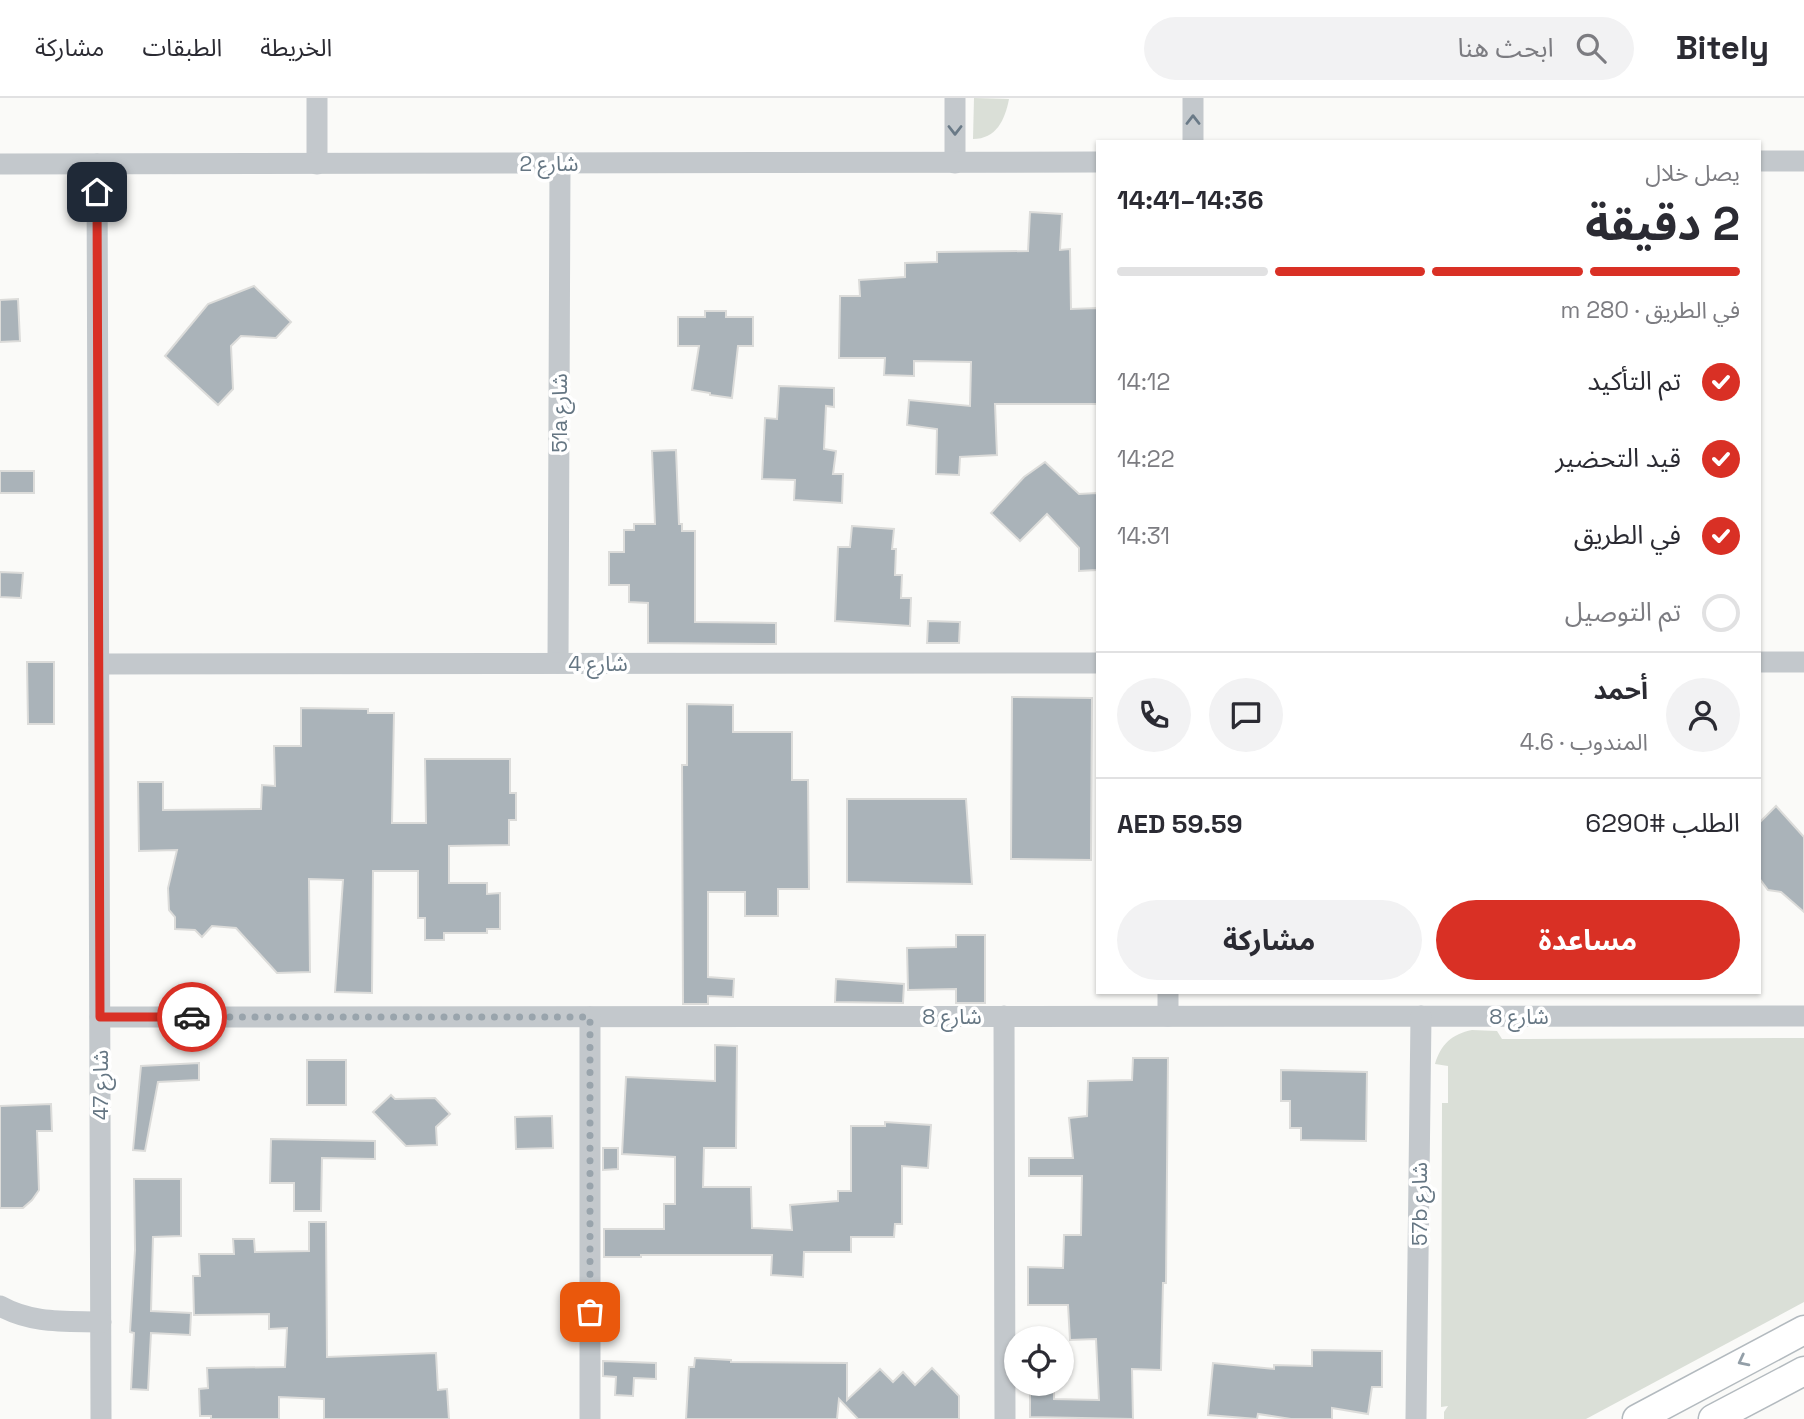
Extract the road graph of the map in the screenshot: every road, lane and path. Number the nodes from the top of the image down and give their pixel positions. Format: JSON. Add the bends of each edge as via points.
{"nodes":[{"id":1,"x":317,"y":98,"type":"edge"},
{"id":2,"x":955,"y":98,"type":"edge"},
{"id":3,"x":1193,"y":98,"type":"edge"},
{"id":4,"x":1193,"y":140,"type":"edge"},
{"id":5,"x":1761,"y":161,"type":"edge"},
{"id":6,"x":1804,"y":161,"type":"edge"},
{"id":7,"x":1096,"y":162,"type":"edge"},
{"id":8,"x":560,"y":163,"type":"junction"},
{"id":9,"x":955,"y":163,"type":"junction"},
{"id":10,"x":0,"y":164,"type":"edge"},
{"id":11,"x":97,"y":164,"type":"junction"},
{"id":12,"x":317,"y":164,"type":"junction"},
{"id":13,"x":1761,"y":662,"type":"edge"},
{"id":14,"x":1804,"y":662,"type":"edge"},
{"id":15,"x":558,"y":663,"type":"junction"},
{"id":16,"x":1096,"y":663,"type":"edge"},
{"id":17,"x":99,"y":664,"type":"junction"},
{"id":18,"x":1168,"y":994,"type":"edge"},
{"id":19,"x":1004,"y":1016,"type":"junction"},
{"id":20,"x":1168,"y":1016,"type":"junction"},
{"id":21,"x":1421,"y":1016,"type":"junction"},
{"id":22,"x":1804,"y":1016,"type":"edge"},
{"id":23,"x":100,"y":1017,"type":"junction"},
{"id":24,"x":590,"y":1017,"type":"junction"},
{"id":25,"x":0,"y":1306,"type":"edge"},
{"id":26,"x":101,"y":1322,"type":"junction"},
{"id":27,"x":1804,"y":1330,"type":"edge"},
{"id":28,"x":1804,"y":1371,"type":"edge"},
{"id":29,"x":1418,"y":1392,"type":"junction"},
{"id":30,"x":100,"y":1419,"type":"edge"},
{"id":31,"x":590,"y":1419,"type":"edge"},
{"id":32,"x":1005,"y":1419,"type":"edge"},
{"id":33,"x":1416,"y":1419,"type":"edge"},
{"id":34,"x":1423,"y":1419,"type":"edge"},
{"id":35,"x":1637,"y":1419,"type":"edge"},
{"id":36,"x":1713,"y":1419,"type":"edge"}],
"edges":[{"from":1,"to":12,"type":"street"},
{"from":2,"to":9,"type":"street","one_way":true},
{"from":4,"to":3,"type":"street","one_way":true},
{"from":5,"to":6,"type":"street"},
{"from":7,"to":9,"type":"street","name":"شارع 2"},
{"from":8,"to":9,"type":"street","name":"شارع 2"},
{"from":8,"to":12,"type":"street","name":"شارع 2"},
{"from":8,"to":15,"type":"street","name":"51a شارع"},
{"from":10,"to":11,"type":"street","name":"شارع 2"},
{"from":11,"to":12,"type":"street","name":"شارع 2"},
{"from":11,"to":17,"type":"street","name":"شارع 47"},
{"from":13,"to":14,"type":"street"},
{"from":15,"to":16,"type":"street","name":"شارع 4"},
{"from":15,"to":17,"type":"street","name":"شارع 4"},
{"from":17,"to":23,"type":"street","name":"شارع 47"},
{"from":18,"to":20,"type":"street"},
{"from":19,"to":20,"type":"street","name":"شارع 8"},
{"from":19,"to":24,"type":"street","name":"شارع 8"},
{"from":19,"to":32,"type":"street"},
{"from":20,"to":21,"type":"street","name":"شارع 8"},
{"from":21,"to":22,"type":"street","name":"شارع 8"},
{"from":21,"to":29,"type":"street","name":"57b شارع"},
{"from":23,"to":24,"type":"street","name":"شارع 8"},
{"from":23,"to":26,"type":"street","name":"شارع 47"},
{"from":24,"to":31,"type":"street"},
{"from":25,"to":26,"type":"street","via":[[33,1319]]},
{"from":26,"to":30,"type":"street","name":"شارع 47"},
{"from":27,"to":35,"type":"main road","one_way":true},
{"from":28,"to":36,"type":"main road"},
{"from":29,"to":33,"type":"street","name":"57b شارع"},
{"from":29,"to":34,"type":"street","name":"57b شارع"}]}
